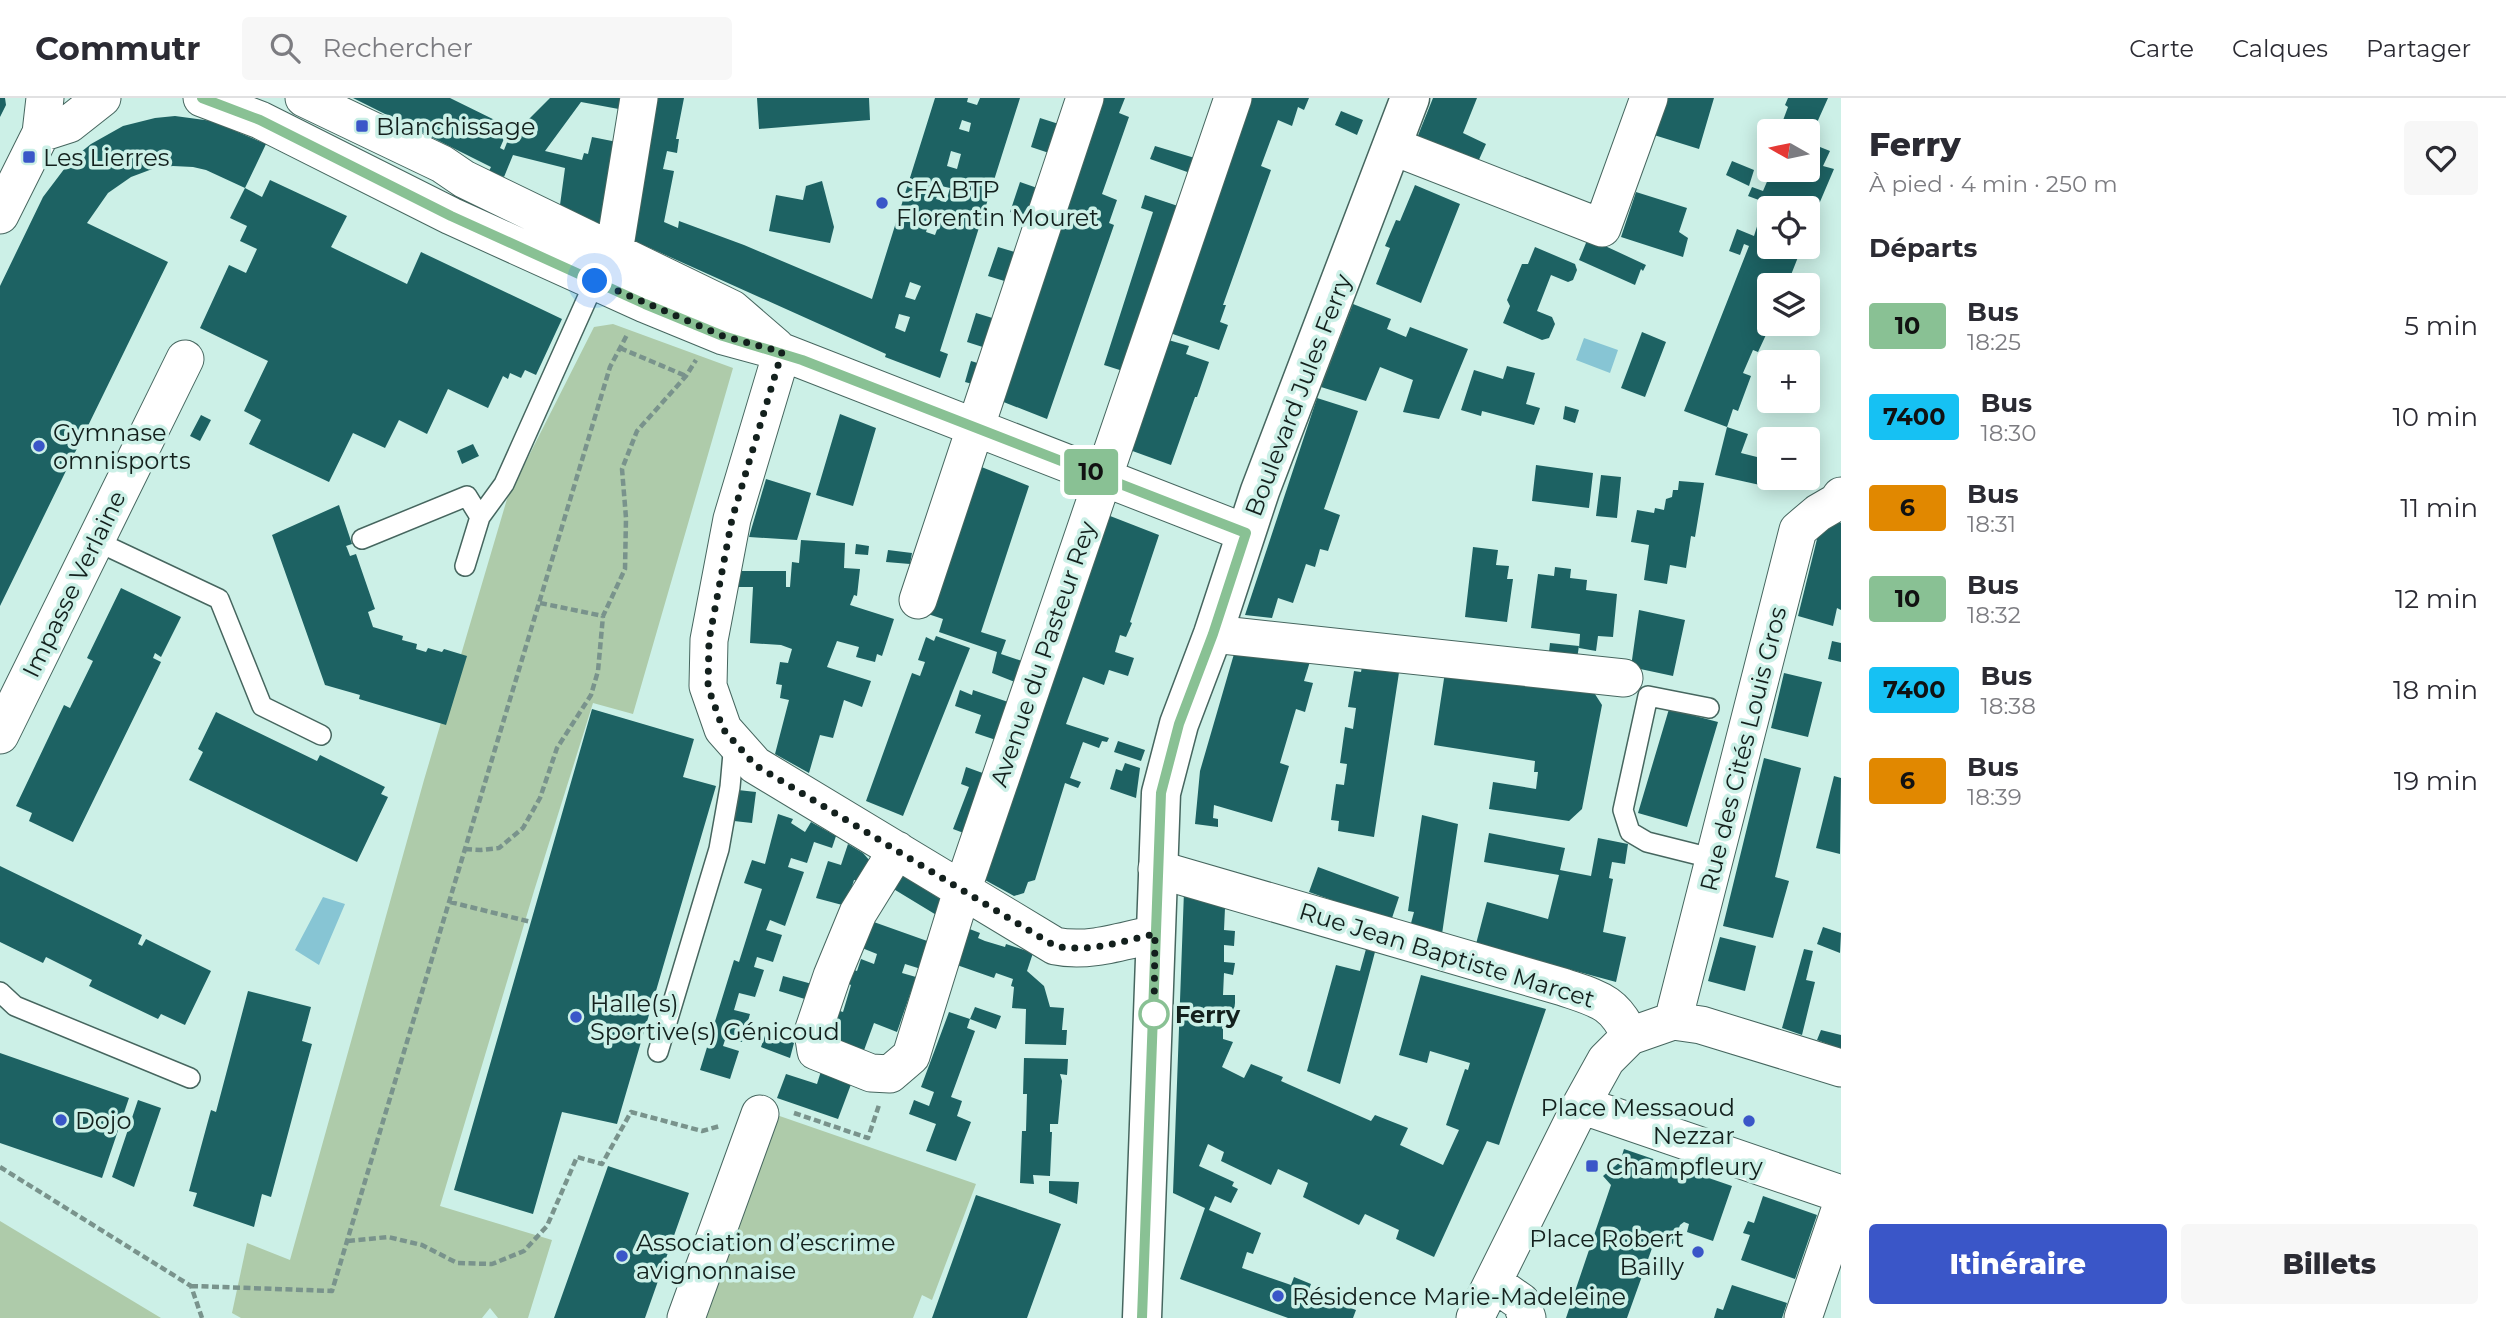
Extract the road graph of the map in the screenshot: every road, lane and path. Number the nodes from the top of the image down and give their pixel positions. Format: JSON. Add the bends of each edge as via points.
{"nodes":[{"id":1,"x":103,"y":98,"type":"edge"},
{"id":2,"x":202,"y":98,"type":"edge"},
{"id":3,"x":304,"y":98,"type":"edge"},
{"id":4,"x":639,"y":98,"type":"edge"},
{"id":5,"x":1085,"y":98,"type":"edge"},
{"id":6,"x":1233,"y":98,"type":"edge"},
{"id":7,"x":1410,"y":98,"type":"edge"},
{"id":8,"x":1648,"y":98,"type":"edge"},
{"id":9,"x":44,"y":107,"type":"edge"},
{"id":10,"x":262,"y":109,"type":"edge"},
{"id":11,"x":1392,"y":146,"type":"junction"},
{"id":12,"x":0,"y":215,"type":"edge"},
{"id":13,"x":604,"y":267,"type":"junction"},
{"id":14,"x":634,"y":323,"type":"dead end"},
{"id":15,"x":620,"y":348,"type":"junction"},
{"id":16,"x":700,"y":352,"type":"dead end"},
{"id":17,"x":782,"y":352,"type":"junction"},
{"id":18,"x":185,"y":359,"type":"dead end"},
{"id":19,"x":686,"y":376,"type":"junction"},
{"id":20,"x":975,"y":427,"type":"junction"},
{"id":21,"x":1103,"y":477,"type":"junction"},
{"id":22,"x":1840,"y":501,"type":"edge"},
{"id":23,"x":480,"y":517,"type":"junction"},
{"id":24,"x":1246,"y":533,"type":"junction"},
{"id":25,"x":362,"y":539,"type":"dead end"},
{"id":26,"x":96,"y":541,"type":"junction"},
{"id":27,"x":465,"y":566,"type":"dead end"},
{"id":28,"x":918,"y":600,"type":"dead end"},
{"id":29,"x":540,"y":603,"type":"junction"},
{"id":30,"x":603,"y":616,"type":"junction"},
{"id":31,"x":1213,"y":634,"type":"junction"},
{"id":32,"x":1624,"y":678,"type":"dead end"},
{"id":33,"x":1709,"y":708,"type":"dead end"},
{"id":34,"x":0,"y":735,"type":"edge"},
{"id":35,"x":321,"y":735,"type":"dead end"},
{"id":36,"x":734,"y":741,"type":"junction"},
{"id":37,"x":466,"y":849,"type":"junction"},
{"id":38,"x":897,"y":849,"type":"junction"},
{"id":39,"x":1716,"y":859,"type":"junction"},
{"id":40,"x":1157,"y":869,"type":"junction"},
{"id":41,"x":962,"y":891,"type":"junction"},
{"id":42,"x":450,"y":902,"type":"junction"},
{"id":43,"x":531,"y":922,"type":"dead end"},
{"id":44,"x":1155,"y":934,"type":"junction"},
{"id":45,"x":0,"y":992,"type":"edge"},
{"id":46,"x":1673,"y":1021,"type":"junction"},
{"id":47,"x":1630,"y":1036,"type":"junction"},
{"id":48,"x":658,"y":1052,"type":"dead end"},
{"id":49,"x":1841,"y":1068,"type":"edge"},
{"id":50,"x":890,"y":1074,"type":"junction"},
{"id":51,"x":190,"y":1078,"type":"dead end"},
{"id":52,"x":1581,"y":1105,"type":"junction"},
{"id":53,"x":760,"y":1114,"type":"junction"},
{"id":54,"x":0,"y":1167,"type":"edge"},
{"id":55,"x":1841,"y":1194,"type":"edge"},
{"id":56,"x":1841,"y":1207,"type":"edge"},
{"id":57,"x":347,"y":1241,"type":"junction"},
{"id":58,"x":1494,"y":1283,"type":"junction"},
{"id":59,"x":191,"y":1286,"type":"junction"},
{"id":60,"x":202,"y":1318,"type":"edge"},
{"id":61,"x":687,"y":1318,"type":"edge"},
{"id":62,"x":1142,"y":1318,"type":"edge"},
{"id":63,"x":1475,"y":1318,"type":"edge"},
{"id":64,"x":1527,"y":1318,"type":"edge"},
{"id":65,"x":1803,"y":1318,"type":"edge"}],
"edges":[{"from":1,"to":9,"type":"street","via":[[69,124]]},
{"from":2,"to":10,"type":"street"},
{"from":3,"to":13,"type":"street","via":[[442,164]]},
{"from":4,"to":13,"type":"street"},
{"from":5,"to":20,"type":"street"},
{"from":6,"to":21,"type":"street","name":"Avenue du Pasteur Rey"},
{"from":7,"to":11,"type":"street","name":"Boulevard Jules Ferry"},
{"from":8,"to":11,"type":"street","via":[[1602,228]]},
{"from":9,"to":12,"type":"street"},
{"from":10,"to":13,"type":"street","via":[[451,216]]},
{"from":11,"to":24,"type":"street","name":"Boulevard Jules Ferry"},
{"from":13,"to":17,"type":"street","via":[[732,309]]},
{"from":13,"to":23,"type":"lane","via":[[504,485]]},
{"from":14,"to":15,"type":"path"},
{"from":15,"to":19,"type":"path"},
{"from":15,"to":29,"type":"path","via":[[610,367]]},
{"from":16,"to":19,"type":"path"},
{"from":17,"to":20,"type":"street"},
{"from":17,"to":36,"type":"street","via":[[732,519],[709,640],[708,687],[723,729]]},
{"from":18,"to":26,"type":"street","name":"Impasse Verlaine"},
{"from":19,"to":30,"type":"path","via":[[637,431],[622,469],[625,569]]},
{"from":20,"to":21,"type":"street"},
{"from":20,"to":28,"type":"street"},
{"from":21,"to":24,"type":"street"},
{"from":21,"to":41,"type":"street","name":"Avenue du Pasteur Rey"},
{"from":22,"to":39,"type":"street","name":"Rue des Cités Louis Gros","via":[[1798,530]]},
{"from":23,"to":25,"type":"lane","via":[[467,496]]},
{"from":23,"to":27,"type":"lane"},
{"from":24,"to":31,"type":"street","name":"Boulevard Jules Ferry"},
{"from":26,"to":34,"type":"street","name":"Impasse Verlaine"},
{"from":26,"to":35,"type":"lane","via":[[219,599],[262,706]]},
{"from":29,"to":30,"type":"path"},
{"from":29,"to":37,"type":"path"},
{"from":30,"to":37,"type":"path","via":[[591,695],[557,748],[540,798],[523,828],[499,848]]},
{"from":31,"to":32,"type":"street"},
{"from":31,"to":40,"type":"street","name":"Boulevard Jules Ferry","via":[[1179,724],[1161,793]]},
{"from":33,"to":39,"type":"lane","via":[[1648,696],[1623,810],[1630,832],[1647,842]]},
{"from":36,"to":38,"type":"street","via":[[755,765]]},
{"from":36,"to":48,"type":"lane","via":[[719,849]]},
{"from":37,"to":42,"type":"path"},
{"from":38,"to":41,"type":"street"},
{"from":38,"to":50,"type":"street","via":[[858,913],[813,1032],[816,1051],[871,1073]]},
{"from":39,"to":46,"type":"street","name":"Rue des Cités Louis Gros"},
{"from":40,"to":44,"type":"street","name":"Boulevard Jules Ferry"},
{"from":40,"to":47,"type":"street","name":"Rue Jean Baptiste Marcet","via":[[1563,987],[1602,1001],[1621,1017]]},
{"from":41,"to":44,"type":"street","via":[[1062,948]]},
{"from":41,"to":50,"type":"street","name":"Avenue du Pasteur Rey","via":[[911,1056]]},
{"from":42,"to":43,"type":"path"},
{"from":42,"to":57,"type":"path"},
{"from":44,"to":62,"type":"street","name":"Boulevard Jules Ferry"},
{"from":45,"to":51,"type":"lane","via":[[15,1006]]},
{"from":46,"to":47,"type":"street"},
{"from":46,"to":49,"type":"street","via":[[1701,1025]]},
{"from":47,"to":52,"type":"street","via":[[1606,1060]]},
{"from":50,"to":53,"type":"path","via":[[868,1138],[764,1103]]},
{"from":52,"to":55,"type":"street"},
{"from":52,"to":58,"type":"street"},
{"from":53,"to":57,"type":"path","via":[[702,1131],[631,1112],[602,1164],[578,1157],[547,1226],[524,1251],[492,1264],[457,1263],[422,1245],[388,1237]]},
{"from":53,"to":61,"type":"street"},
{"from":54,"to":59,"type":"path"},
{"from":56,"to":65,"type":"street"},
{"from":57,"to":59,"type":"path","via":[[332,1291]]},
{"from":58,"to":63,"type":"street"},
{"from":58,"to":64,"type":"street","via":[[1521,1302]]},
{"from":59,"to":60,"type":"path"}]}
